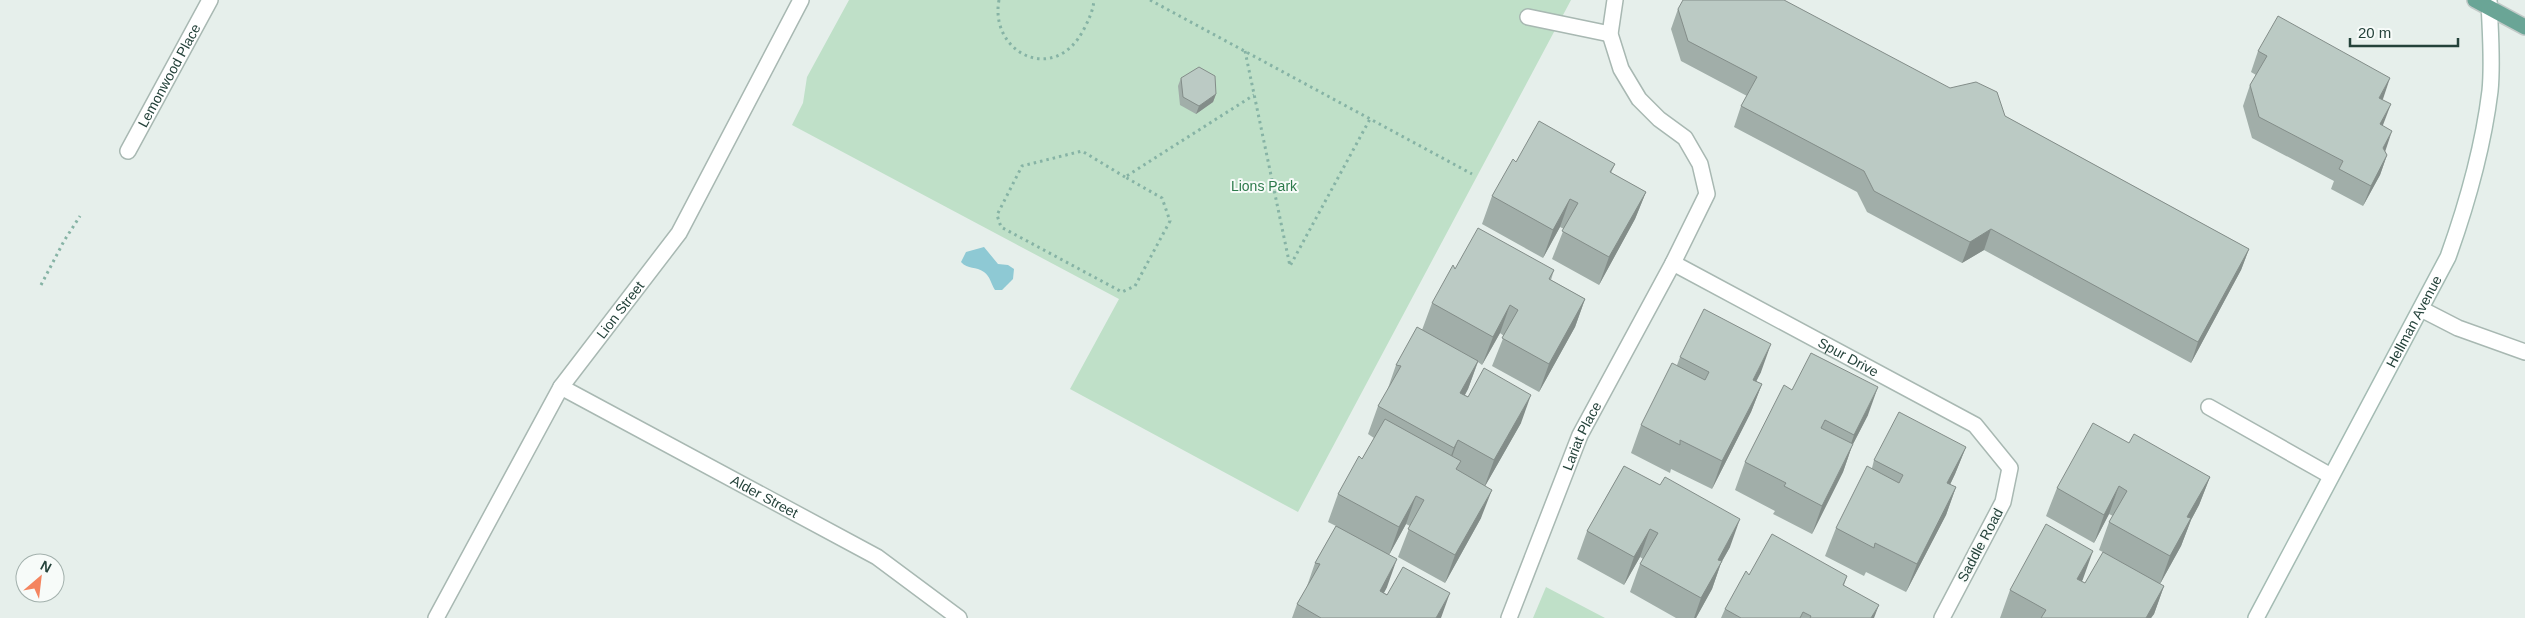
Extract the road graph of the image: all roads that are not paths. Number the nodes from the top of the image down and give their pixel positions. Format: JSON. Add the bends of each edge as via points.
{"nodes":[{"id":1,"x":210,"y":0,"type":"edge"},
{"id":2,"x":801,"y":0,"type":"edge"},
{"id":3,"x":1614,"y":0,"type":"edge"},
{"id":4,"x":2475,"y":0,"type":"edge"},
{"id":5,"x":2489,"y":4,"type":"edge"},
{"id":6,"x":1528,"y":17,"type":"dead end"},
{"id":7,"x":2525,"y":27,"type":"edge"},
{"id":8,"x":1610,"y":34,"type":"junction"},
{"id":9,"x":128,"y":150,"type":"dead end"},
{"id":10,"x":1673,"y":263,"type":"junction"},
{"id":11,"x":2421,"y":309,"type":"junction"},
{"id":12,"x":2525,"y":352,"type":"edge"},
{"id":13,"x":561,"y":387,"type":"junction"},
{"id":14,"x":2209,"y":407,"type":"dead end"},
{"id":15,"x":2010,"y":468,"type":"joint"},
{"id":16,"x":2331,"y":476,"type":"junction"},
{"id":17,"x":436,"y":618,"type":"edge"},
{"id":18,"x":959,"y":618,"type":"edge"},
{"id":19,"x":1509,"y":618,"type":"edge"},
{"id":20,"x":1942,"y":618,"type":"edge"},
{"id":21,"x":2256,"y":618,"type":"edge"}],
"edges":[{"from":1,"to":9,"type":"street","name":"Lemonwood Place"},
{"from":2,"to":13,"type":"street","name":"Lion Street","via":[[680,233]]},
{"from":3,"to":8,"type":"street"},
{"from":4,"to":5,"type":"main road"},
{"from":5,"to":7,"type":"main road"},
{"from":5,"to":11,"type":"street","name":"Hellman Avenue","via":[[2490,89],[2476,160],[2465,208],[2448,257]]},
{"from":6,"to":8,"type":"street"},
{"from":8,"to":10,"type":"street","name":"Lariat Place","via":[[1621,69],[1639,99],[1684,138],[1700,164],[1707,194]]},
{"from":10,"to":15,"type":"street","name":"Spur Drive","via":[[1975,426]]},
{"from":10,"to":19,"type":"street","name":"Lariat Place","via":[[1580,435]]},
{"from":11,"to":12,"type":"street","via":[[2458,328]]},
{"from":11,"to":16,"type":"street","name":"Hellman Avenue"},
{"from":13,"to":17,"type":"street","name":"Lion Street"},
{"from":13,"to":18,"type":"street","name":"Alder Street","via":[[877,557]]},
{"from":14,"to":16,"type":"street"},
{"from":15,"to":20,"type":"street","name":"Saddle Road","via":[[2003,502]]},
{"from":16,"to":21,"type":"street","name":"Hellman Avenue"}]}
